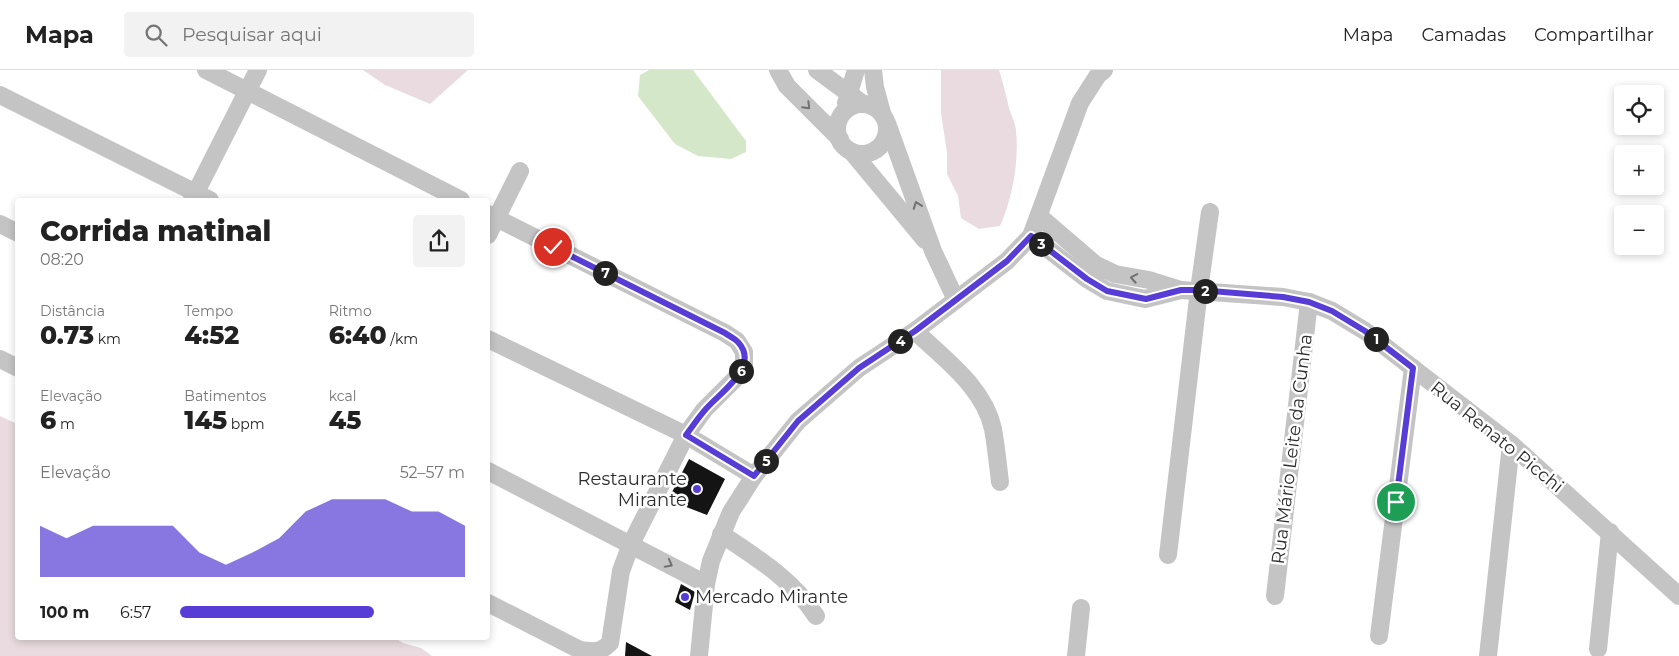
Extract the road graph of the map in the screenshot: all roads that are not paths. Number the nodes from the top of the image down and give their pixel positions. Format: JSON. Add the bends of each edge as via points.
{"nodes":[{"id":1,"x":206,"y":70,"type":"edge"},
{"id":2,"x":258,"y":70,"type":"edge"},
{"id":3,"x":778,"y":70,"type":"edge"},
{"id":4,"x":817,"y":70,"type":"edge"},
{"id":5,"x":856,"y":70,"type":"edge"},
{"id":6,"x":873,"y":70,"type":"edge"},
{"id":7,"x":1104,"y":70,"type":"edge"},
{"id":8,"x":247,"y":91,"type":"junction"},
{"id":9,"x":848,"y":94,"type":"junction"},
{"id":10,"x":0,"y":95,"type":"edge"},
{"id":11,"x":863,"y":104,"type":"junction"},
{"id":12,"x":844,"y":112,"type":"junction"},
{"id":13,"x":884,"y":118,"type":"junction"},
{"id":14,"x":840,"y":139,"type":"junction"},
{"id":15,"x":852,"y":152,"type":"junction"},
{"id":16,"x":520,"y":171,"type":"dead end"},
{"id":17,"x":199,"y":198,"type":"edge"},
{"id":18,"x":457,"y":198,"type":"edge"},
{"id":19,"x":1210,"y":212,"type":"dead end"},
{"id":20,"x":492,"y":216,"type":"edge"},
{"id":21,"x":1039,"y":216,"type":"junction"},
{"id":22,"x":0,"y":224,"type":"edge"},
{"id":23,"x":15,"y":232,"type":"edge"},
{"id":24,"x":1031,"y":236,"type":"junction"},
{"id":25,"x":934,"y":251,"type":"junction"},
{"id":26,"x":1181,"y":290,"type":"junction"},
{"id":27,"x":1199,"y":290,"type":"junction"},
{"id":28,"x":956,"y":300,"type":"junction"},
{"id":29,"x":1309,"y":302,"type":"junction"},
{"id":30,"x":915,"y":331,"type":"junction"},
{"id":31,"x":490,"y":340,"type":"edge"},
{"id":32,"x":0,"y":359,"type":"edge"},
{"id":33,"x":15,"y":366,"type":"edge"},
{"id":34,"x":1413,"y":368,"type":"junction"},
{"id":35,"x":686,"y":435,"type":"junction"},
{"id":36,"x":1511,"y":444,"type":"junction"},
{"id":37,"x":490,"y":472,"type":"edge"},
{"id":38,"x":754,"y":476,"type":"junction"},
{"id":39,"x":1000,"y":482,"type":"dead end"},
{"id":40,"x":1610,"y":532,"type":"junction"},
{"id":41,"x":721,"y":534,"type":"junction"},
{"id":42,"x":632,"y":544,"type":"junction"},
{"id":43,"x":1168,"y":555,"type":"dead end"},
{"id":44,"x":706,"y":584,"type":"junction"},
{"id":45,"x":1275,"y":596,"type":"dead end"},
{"id":46,"x":1679,"y":596,"type":"edge"},
{"id":47,"x":490,"y":604,"type":"edge"},
{"id":48,"x":1081,"y":608,"type":"dead end"},
{"id":49,"x":816,"y":616,"type":"dead end"},
{"id":50,"x":1379,"y":636,"type":"dead end"},
{"id":51,"x":1598,"y":649,"type":"dead end"},
{"id":52,"x":699,"y":656,"type":"edge"},
{"id":53,"x":1076,"y":656,"type":"edge"},
{"id":54,"x":1488,"y":656,"type":"edge"}],
"edges":[{"from":1,"to":8,"type":"street"},
{"from":2,"to":8,"type":"street"},
{"from":3,"to":14,"type":"street","one_way":true,"via":[[787,86]]},
{"from":4,"to":9,"type":"street"},
{"from":5,"to":9,"type":"street"},
{"from":6,"to":13,"type":"street"},
{"from":7,"to":21,"type":"street","via":[[1080,103]]},
{"from":8,"to":17,"type":"street"},
{"from":8,"to":18,"type":"street"},
{"from":9,"to":11,"type":"street"},
{"from":9,"to":12,"type":"street"},
{"from":10,"to":17,"type":"street"},
{"from":11,"to":12,"type":"street"},
{"from":11,"to":13,"type":"street","via":[[874,106]]},
{"from":12,"to":14,"type":"street","via":[[837,130]]},
{"from":13,"to":15,"type":"street","via":[[887,132],[879,148],[861,154]]},
{"from":25,"to":13,"type":"street","one_way":true},
{"from":14,"to":15,"type":"street"},
{"from":15,"to":25,"type":"street"},
{"from":16,"to":20,"type":"street"},
{"from":19,"to":27,"type":"street"},
{"from":20,"to":35,"type":"street","via":[[737,341],[744,352],[744,365]]},
{"from":21,"to":24,"type":"street"},
{"from":26,"to":21,"type":"street","name":"Rua Renato Picchi","one_way":true,"via":[[1115,274],[1096,265]]},
{"from":22,"to":23,"type":"street"},
{"from":24,"to":26,"type":"street","name":"Rua Renato Picchi","via":[[1107,291],[1146,299]]},
{"from":24,"to":28,"type":"street","via":[[1007,261]]},
{"from":25,"to":28,"type":"street"},
{"from":26,"to":27,"type":"street","name":"Rua Renato Picchi"},
{"from":27,"to":29,"type":"street","name":"Rua Renato Picchi"},
{"from":27,"to":43,"type":"street"},
{"from":28,"to":30,"type":"street"},
{"from":29,"to":34,"type":"street","name":"Rua Renato Picchi","via":[[1332,311],[1365,331]]},
{"from":29,"to":45,"type":"street","name":"Rua Mário Leite da Cunha"},
{"from":30,"to":38,"type":"street","via":[[859,368],[798,421]]},
{"from":30,"to":39,"type":"street","via":[[979,396],[992,427]]},
{"from":31,"to":35,"type":"street"},
{"from":32,"to":33,"type":"street"},
{"from":34,"to":36,"type":"street","name":"Rua Renato Picchi"},
{"from":34,"to":50,"type":"street"},
{"from":35,"to":38,"type":"street"},
{"from":35,"to":42,"type":"street"},
{"from":36,"to":40,"type":"street","name":"Rua Renato Picchi"},
{"from":36,"to":54,"type":"street"},
{"from":37,"to":42,"type":"street"},
{"from":38,"to":41,"type":"street"},
{"from":40,"to":46,"type":"street","name":"Rua Renato Picchi"},
{"from":40,"to":51,"type":"street"},
{"from":41,"to":44,"type":"street"},
{"from":41,"to":49,"type":"street","via":[[793,588]]},
{"from":42,"to":44,"type":"street","one_way":true},
{"from":42,"to":47,"type":"street","via":[[621,570],[610,643],[604,650],[580,650]]},
{"from":44,"to":52,"type":"street"},
{"from":48,"to":53,"type":"street"}]}
